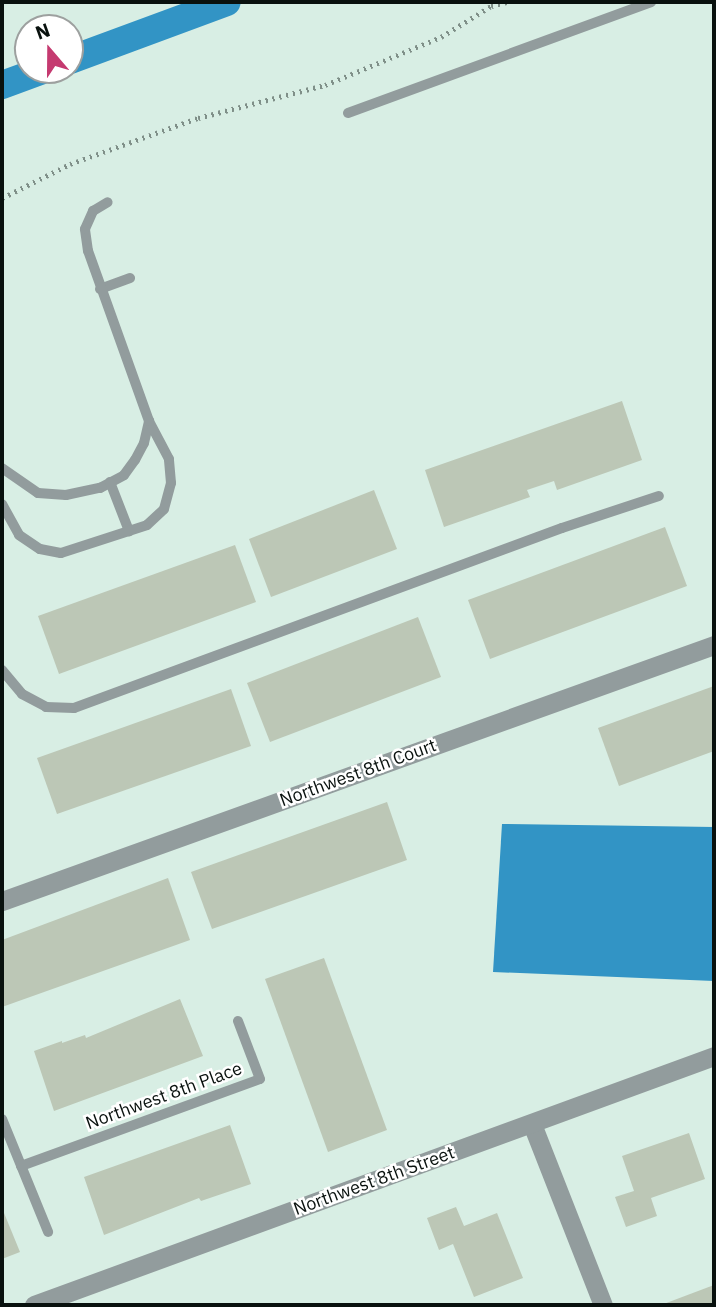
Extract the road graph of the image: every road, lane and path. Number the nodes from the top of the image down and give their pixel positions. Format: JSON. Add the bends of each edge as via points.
{"nodes":[{"id":1,"x":507,"y":2,"type":"edge"},
{"id":2,"x":651,"y":2,"type":"edge"},
{"id":3,"x":348,"y":113,"type":"dead end"},
{"id":4,"x":2,"y":198,"type":"edge"},
{"id":5,"x":108,"y":202,"type":"dead end"},
{"id":6,"x":130,"y":278,"type":"dead end"},
{"id":7,"x":100,"y":289,"type":"junction"},
{"id":8,"x":149,"y":421,"type":"junction"},
{"id":9,"x":2,"y":468,"type":"edge"},
{"id":10,"x":110,"y":482,"type":"junction"},
{"id":11,"x":659,"y":496,"type":"dead end"},
{"id":12,"x":2,"y":504,"type":"edge"},
{"id":13,"x":129,"y":531,"type":"junction"},
{"id":14,"x":714,"y":645,"type":"edge"},
{"id":15,"x":2,"y":670,"type":"edge"},
{"id":16,"x":2,"y":901,"type":"edge"},
{"id":17,"x":238,"y":1021,"type":"dead end"},
{"id":18,"x":714,"y":1056,"type":"edge"},
{"id":19,"x":2,"y":1119,"type":"edge"},
{"id":20,"x":532,"y":1124,"type":"junction"},
{"id":21,"x":21,"y":1167,"type":"junction"},
{"id":22,"x":48,"y":1232,"type":"dead end"},
{"id":23,"x":34,"y":1305,"type":"edge"},
{"id":24,"x":603,"y":1305,"type":"edge"}],
"edges":[{"from":1,"to":4,"type":"path","via":[[491,6],[442,37],[325,85],[198,118],[70,164]]},
{"from":2,"to":3,"type":"lane"},
{"from":5,"to":7,"type":"lane","via":[[93,211],[85,229]]},
{"from":6,"to":7,"type":"lane"},
{"from":7,"to":8,"type":"lane"},
{"from":8,"to":10,"type":"lane","via":[[135,460],[124,475]]},
{"from":8,"to":13,"type":"lane","via":[[169,458],[171,483],[164,509],[148,525]]},
{"from":9,"to":10,"type":"lane","via":[[38,493],[66,495]]},
{"from":10,"to":13,"type":"lane"},
{"from":11,"to":15,"type":"lane","via":[[74,709],[46,707],[22,694]]},
{"from":12,"to":13,"type":"lane","via":[[19,535],[40,549],[61,552]]},
{"from":14,"to":16,"type":"street","name":"Northwest 8th Court"},
{"from":17,"to":21,"type":"lane","name":"Northwest 8th Place","via":[[260,1079]]},
{"from":18,"to":20,"type":"street","name":"Northwest 8th Street"},
{"from":19,"to":21,"type":"lane"},
{"from":20,"to":23,"type":"street","name":"Northwest 8th Street"},
{"from":20,"to":24,"type":"street"},
{"from":21,"to":22,"type":"lane"}]}
